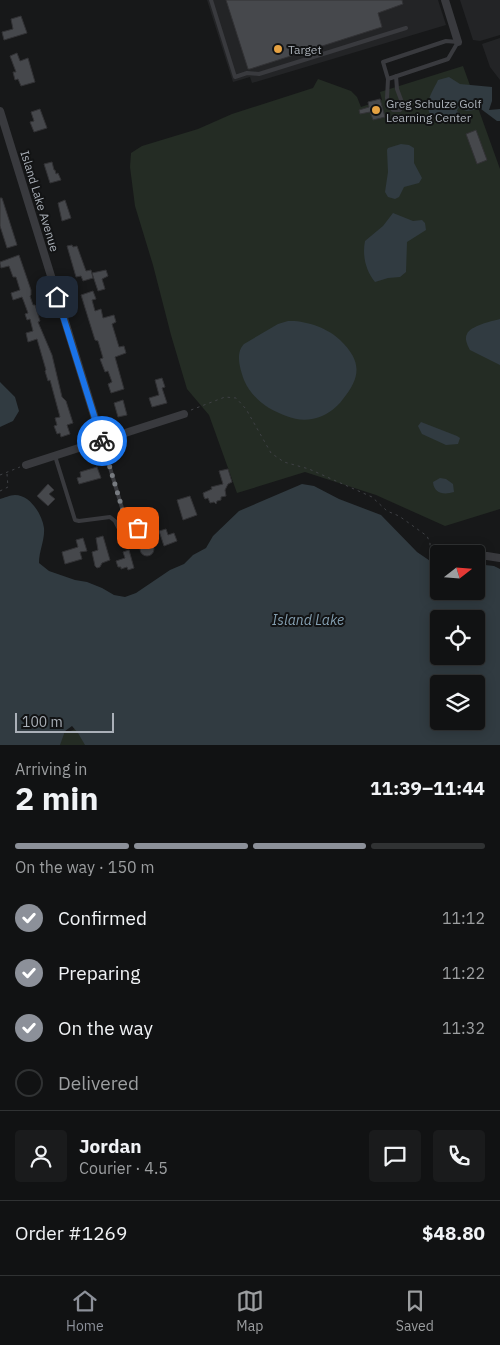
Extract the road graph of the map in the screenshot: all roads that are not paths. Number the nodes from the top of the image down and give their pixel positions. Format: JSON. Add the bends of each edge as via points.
{"nodes":[{"id":1,"x":211,"y":0,"type":"edge"},
{"id":2,"x":445,"y":0,"type":"edge"},
{"id":3,"x":406,"y":28,"type":"dead end"},
{"id":4,"x":458,"y":42,"type":"junction"},
{"id":5,"x":396,"y":76,"type":"junction"},
{"id":6,"x":388,"y":79,"type":"junction"},
{"id":7,"x":0,"y":111,"type":"edge"},
{"id":8,"x":184,"y":414,"type":"road end"},
{"id":9,"x":102,"y":441,"type":"junction"},
{"id":10,"x":55,"y":456,"type":"junction"},
{"id":11,"x":26,"y":465,"type":"road end"},
{"id":12,"x":118,"y":527,"type":"dead end"},
{"id":13,"x":138,"y":528,"type":"dead end"},
{"id":14,"x":487,"y":556,"type":"dead end"},
{"id":15,"x":500,"y":558,"type":"edge"}],
"edges":[{"from":1,"to":3,"type":"lane","via":[[235,77],[246,73],[259,74]]},
{"from":2,"to":4,"type":"street"},
{"from":4,"to":5,"type":"lane","via":[[448,59]]},
{"from":4,"to":6,"type":"lane","via":[[446,41],[383,62]]},
{"from":5,"to":6,"type":"lane"},
{"from":5,"to":6,"type":"lane","via":[[403,105],[400,110],[393,110],[389,105]]},
{"from":7,"to":9,"type":"street","name":"Island Lake Avenue"},
{"from":8,"to":9,"type":"street"},
{"from":9,"to":10,"type":"street"},
{"from":9,"to":13,"type":"lane","via":[[125,518],[130,527]]},
{"from":10,"to":11,"type":"street"},
{"from":10,"to":12,"type":"lane","via":[[75,520],[110,517]]},
{"from":14,"to":15,"type":"street"}]}
